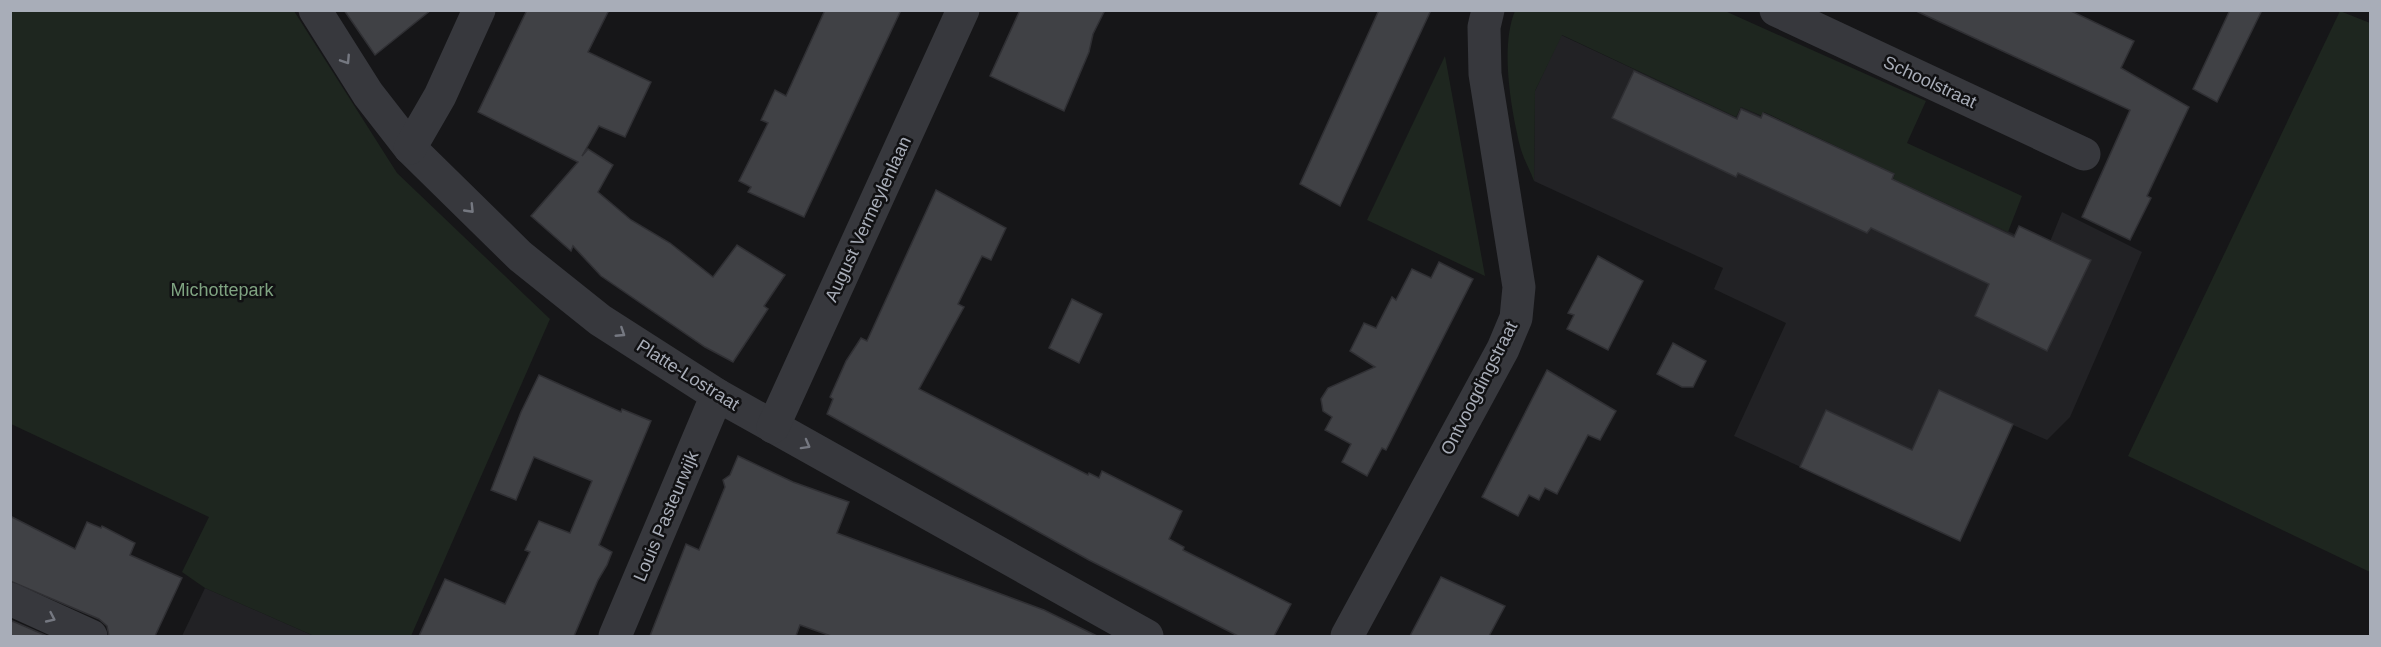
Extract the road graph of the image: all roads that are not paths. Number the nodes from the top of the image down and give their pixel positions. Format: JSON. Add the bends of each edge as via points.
{"nodes":[{"id":1,"x":315,"y":10,"type":"edge"},
{"id":2,"x":479,"y":10,"type":"edge"},
{"id":3,"x":963,"y":10,"type":"edge"},
{"id":4,"x":1488,"y":10,"type":"edge"},
{"id":5,"x":1776,"y":10,"type":"edge"},
{"id":6,"x":410,"y":148,"type":"junction"},
{"id":7,"x":2084,"y":154,"type":"dead end"},
{"id":8,"x":717,"y":395,"type":"junction"},
{"id":9,"x":773,"y":427,"type":"junction"},
{"id":10,"x":10,"y":599,"type":"edge"},
{"id":11,"x":91,"y":636,"type":"edge"},
{"id":12,"x":615,"y":636,"type":"edge"},
{"id":13,"x":1147,"y":636,"type":"edge"},
{"id":14,"x":1347,"y":636,"type":"edge"}],
"edges":[{"from":1,"to":6,"type":"street","name":"Platte-Lostraat","one_way":true,"via":[[368,94]]},
{"from":2,"to":6,"type":"street","via":[[440,96]]},
{"from":3,"to":9,"type":"street","name":"August Vermeylenlaan"},
{"from":4,"to":14,"type":"street","name":"Ontvoogdingstraat","via":[[1484,27],[1485,74],[1519,286],[1516,318],[1503,349]]},
{"from":5,"to":7,"type":"street","name":"Schoolstraat"},
{"from":6,"to":8,"type":"street","name":"Platte-Lostraat","one_way":true,"via":[[520,256],[600,320]]},
{"from":8,"to":9,"type":"street","name":"Platte-Lostraat"},
{"from":8,"to":12,"type":"street","name":"Louis Pasteurwijk"},
{"from":9,"to":13,"type":"street","name":"Platte-Lostraat","one_way":true},
{"from":10,"to":11,"type":"street","one_way":true}]}
